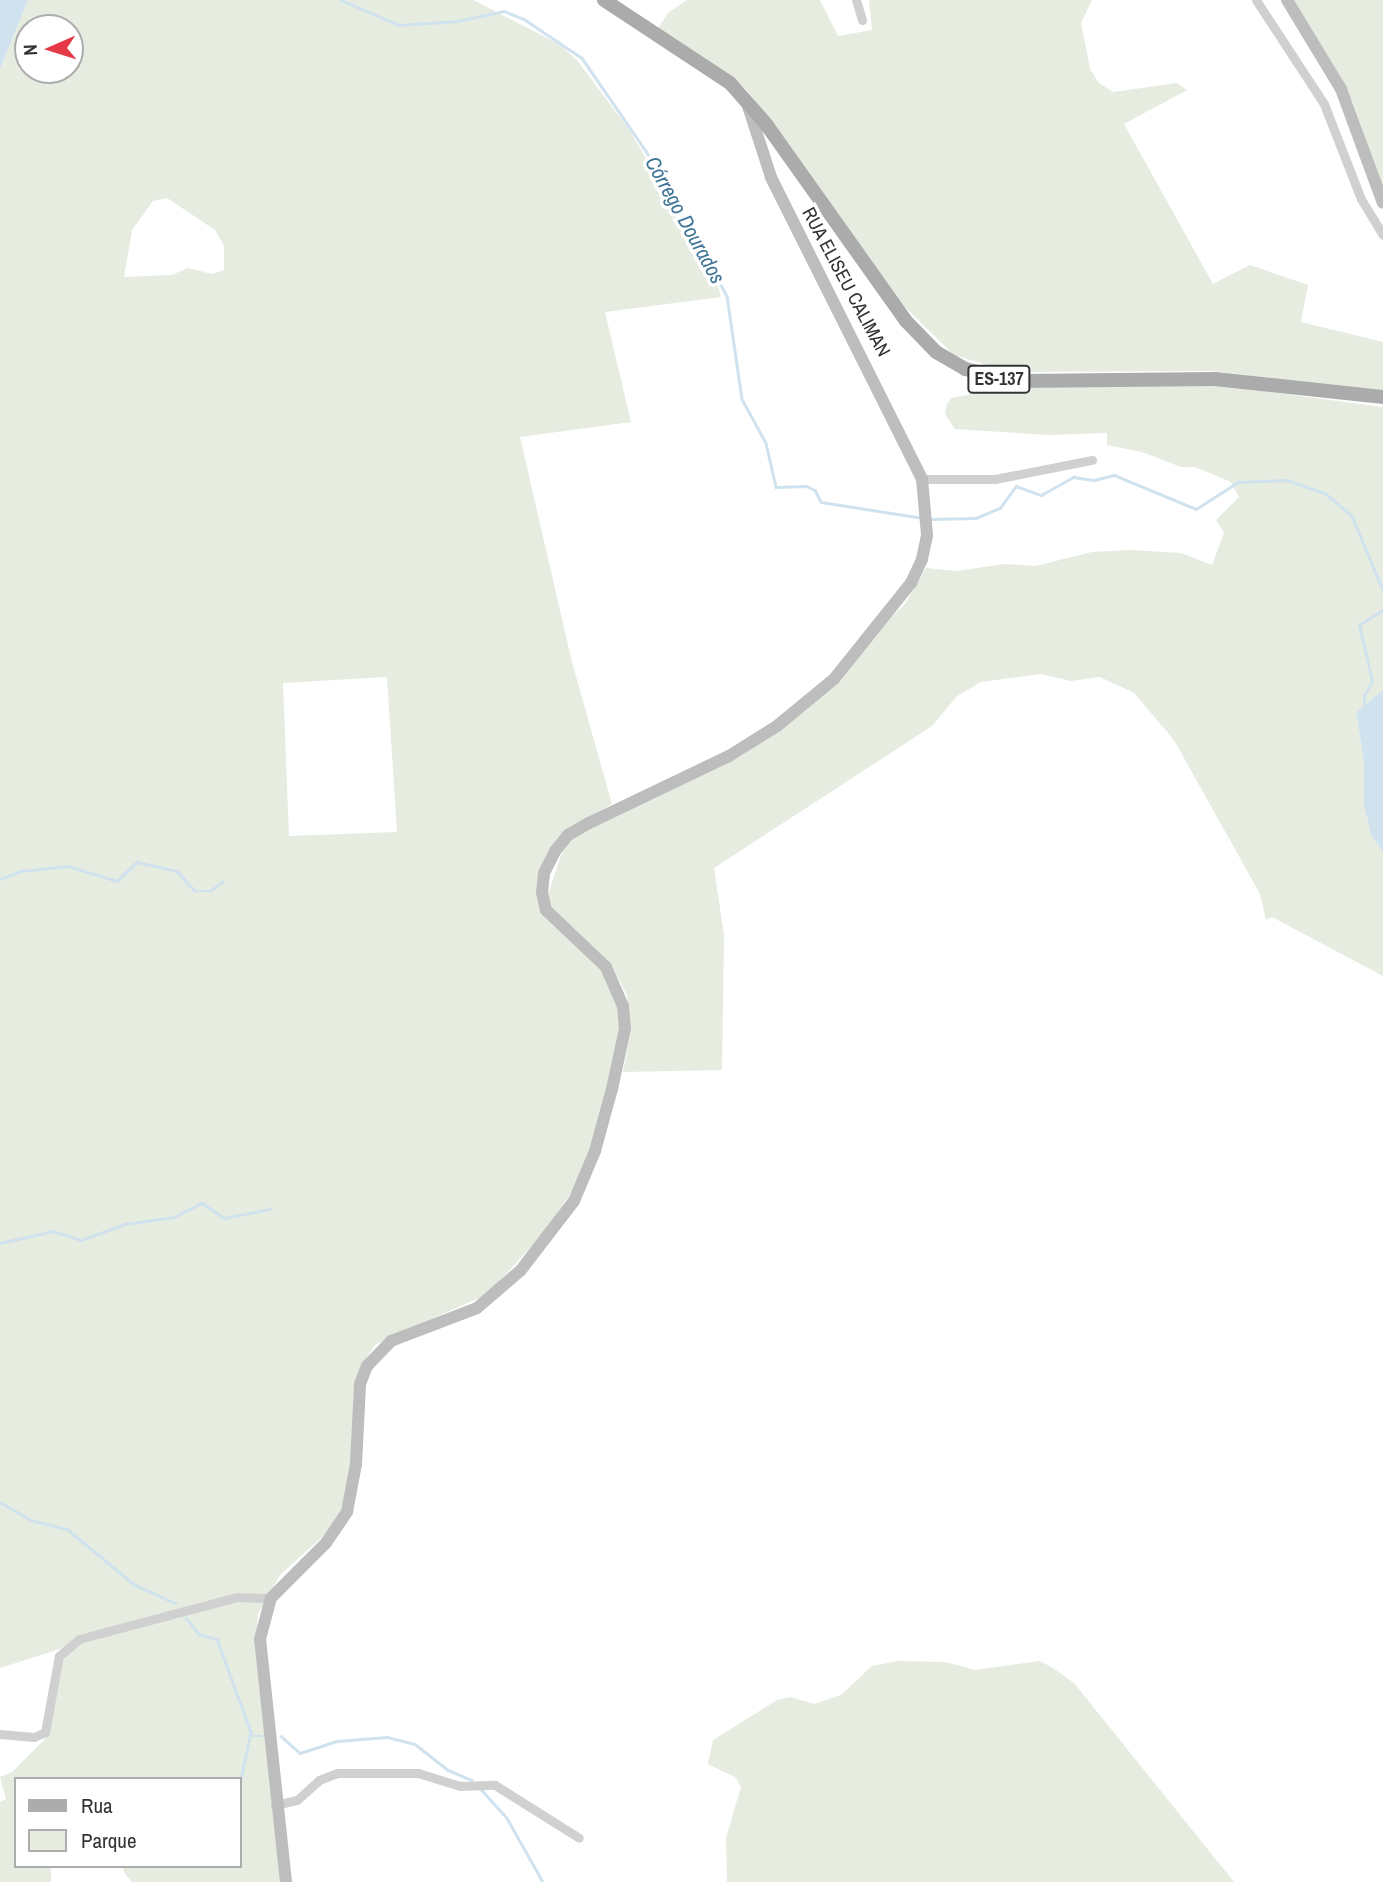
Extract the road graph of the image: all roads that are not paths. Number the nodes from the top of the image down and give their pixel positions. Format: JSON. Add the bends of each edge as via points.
{"nodes":[{"id":1,"x":604,"y":0,"type":"edge"},
{"id":2,"x":856,"y":0,"type":"edge"},
{"id":3,"x":1256,"y":0,"type":"edge"},
{"id":4,"x":1287,"y":0,"type":"edge"},
{"id":5,"x":862,"y":20,"type":"dead end"},
{"id":6,"x":746,"y":100,"type":"junction"},
{"id":7,"x":1383,"y":203,"type":"edge"},
{"id":8,"x":1383,"y":235,"type":"edge"},
{"id":9,"x":1383,"y":397,"type":"edge"},
{"id":10,"x":1092,"y":460,"type":"dead end"},
{"id":11,"x":922,"y":479,"type":"junction"},
{"id":12,"x":271,"y":1598,"type":"junction"},
{"id":13,"x":0,"y":1734,"type":"edge"},
{"id":14,"x":275,"y":1805,"type":"junction"},
{"id":15,"x":579,"y":1838,"type":"dead end"},
{"id":16,"x":286,"y":1882,"type":"edge"}],
"edges":[{"from":1,"to":6,"type":"main road","number":"ES-137","via":[[717,72]]},
{"from":2,"to":5,"type":"street"},
{"from":3,"to":8,"type":"street","via":[[1324,104],[1360,200]]},
{"from":4,"to":7,"type":"street","via":[[1346,100]]},
{"from":6,"to":9,"type":"main road","number":"ES-137","via":[[906,321],[936,352],[965,369],[1018,381],[1215,379]]},
{"from":6,"to":11,"type":"street","name":"RUA ELISEU CALIMAN","via":[[771,177]]},
{"from":10,"to":11,"type":"street","via":[[988,480]]},
{"from":11,"to":12,"type":"street","via":[[927,519],[922,559],[911,583],[834,679],[776,726],[729,756],[589,823],[568,835],[555,851],[544,873],[546,910],[606,967],[623,1006],[620,1056],[595,1152],[574,1201],[499,1292],[477,1308],[391,1341],[377,1351],[360,1384],[356,1464],[347,1512],[326,1543]]},
{"from":12,"to":13,"type":"street","via":[[237,1597],[79,1639],[59,1656],[45,1732],[34,1737]]},
{"from":12,"to":14,"type":"street","via":[[260,1639]]},
{"from":14,"to":15,"type":"street","via":[[289,1804],[319,1780],[337,1773],[418,1773],[460,1786],[495,1785]]},
{"from":14,"to":16,"type":"street"}]}
